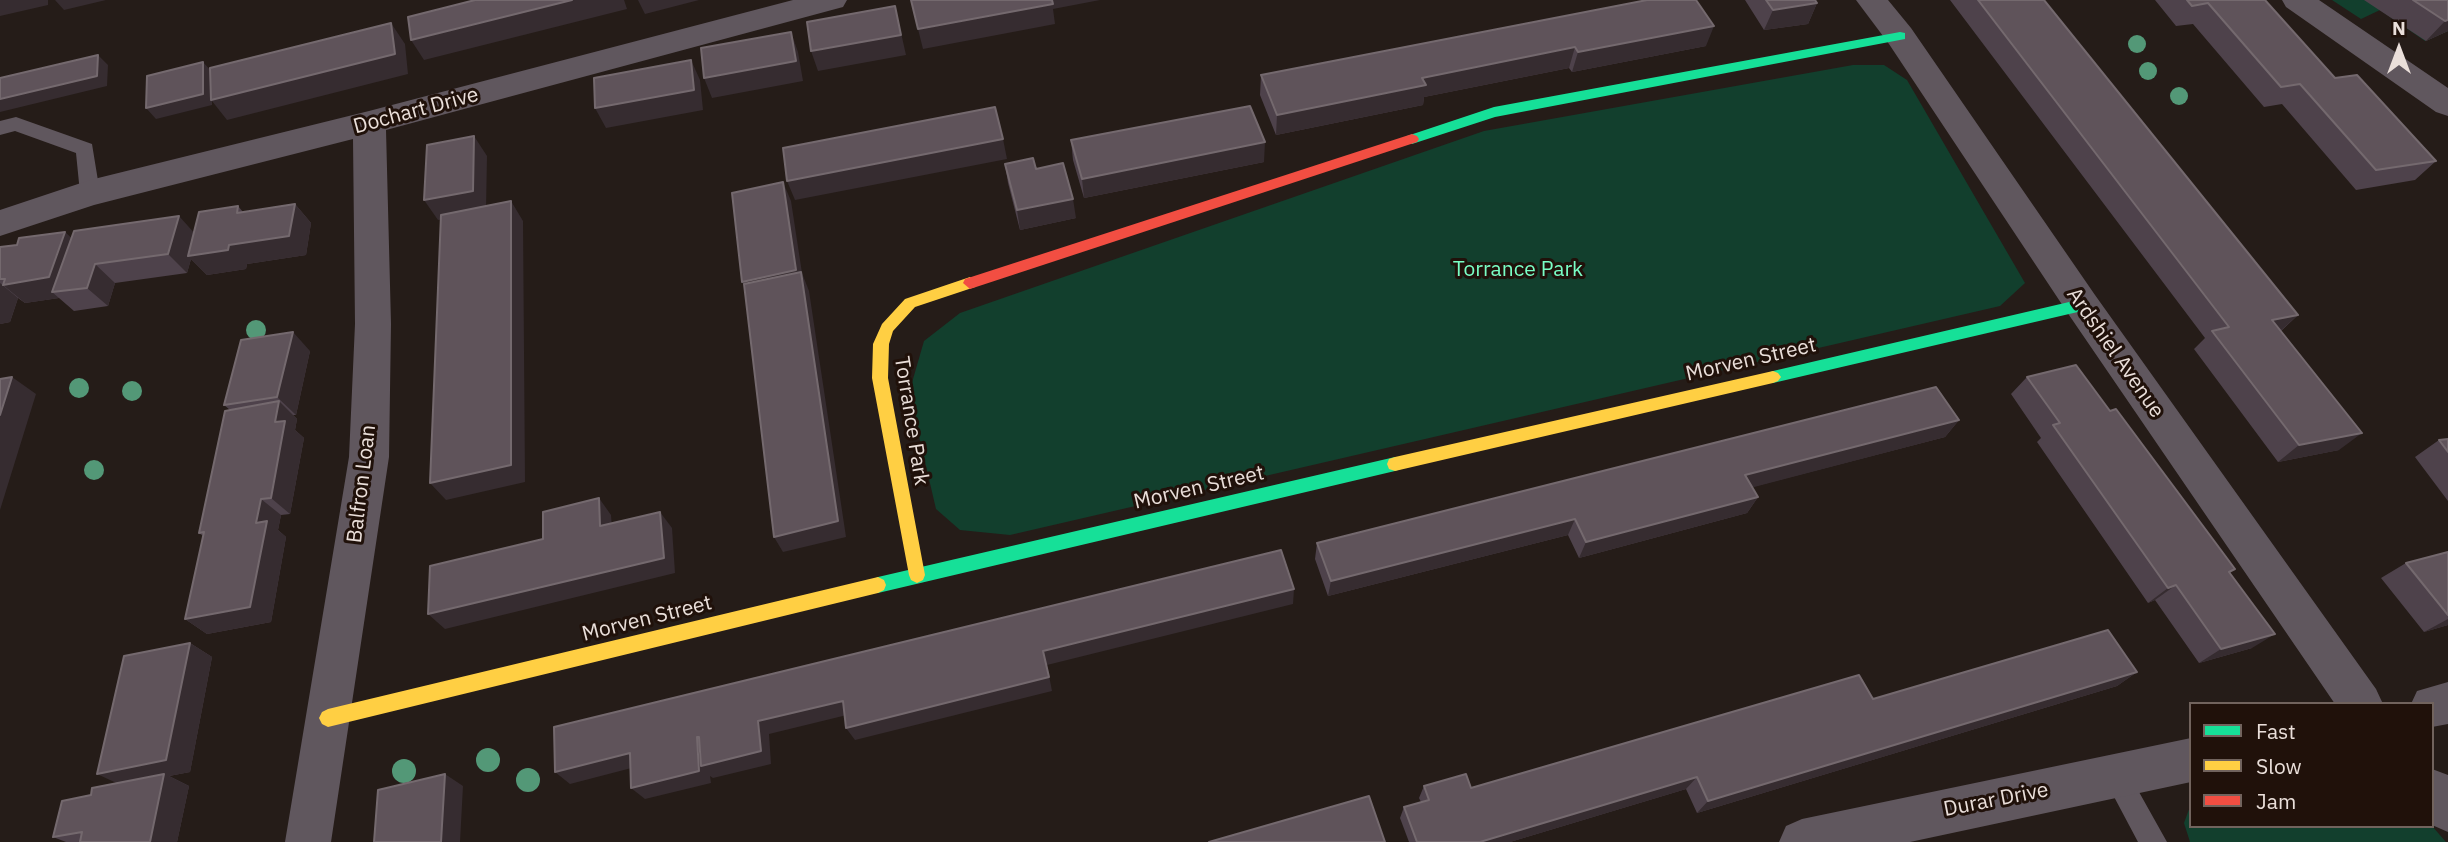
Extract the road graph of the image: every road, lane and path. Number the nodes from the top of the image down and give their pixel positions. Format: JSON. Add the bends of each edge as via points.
{"nodes":[{"id":1,"x":832,"y":0,"type":"edge"},
{"id":2,"x":1871,"y":0,"type":"edge"},
{"id":3,"x":2297,"y":0,"type":"edge"},
{"id":4,"x":1900,"y":36,"type":"junction"},
{"id":5,"x":2442,"y":93,"type":"edge"},
{"id":6,"x":369,"y":123,"type":"junction"},
{"id":7,"x":0,"y":128,"type":"edge"},
{"id":8,"x":90,"y":193,"type":"junction"},
{"id":9,"x":0,"y":223,"type":"edge"},
{"id":10,"x":2082,"y":305,"type":"junction"},
{"id":11,"x":917,"y":575,"type":"junction"},
{"id":12,"x":2360,"y":702,"type":"edge"},
{"id":13,"x":327,"y":718,"type":"junction"},
{"id":14,"x":2189,"y":760,"type":"edge"},
{"id":15,"x":2116,"y":776,"type":"junction"},
{"id":16,"x":2434,"y":794,"type":"edge"},
{"id":17,"x":2448,"y":809,"type":"edge"},
{"id":18,"x":1819,"y":840,"type":"edge"},
{"id":19,"x":308,"y":842,"type":"edge"},
{"id":20,"x":2153,"y":842,"type":"edge"}],
"edges":[{"from":1,"to":6,"type":"street","name":"Dochart Drive"},
{"from":2,"to":4,"type":"street","name":"Ardshiel Avenue"},
{"from":3,"to":5,"type":"street"},
{"from":4,"to":10,"type":"street","name":"Ardshiel Avenue"},
{"from":4,"to":11,"type":"street","name":"Torrance Park","via":[[1494,112],[909,303],[888,321],[878,348]]},
{"from":6,"to":8,"type":"street","name":"Dochart Drive"},
{"from":6,"to":13,"type":"street","name":"Balfron Loan","via":[[373,324],[369,457]]},
{"from":7,"to":8,"type":"lane","via":[[16,124],[85,149]]},
{"from":8,"to":9,"type":"street","name":"Dochart Drive"},
{"from":10,"to":11,"type":"street","name":"Morven Street"},
{"from":10,"to":12,"type":"street","name":"Ardshiel Avenue"},
{"from":11,"to":13,"type":"street","name":"Morven Street"},
{"from":13,"to":19,"type":"street","name":"Balfron Loan"},
{"from":14,"to":15,"type":"street","name":"Durar Drive"},
{"from":15,"to":18,"type":"street","name":"Durar Drive"},
{"from":15,"to":20,"type":"lane"},
{"from":16,"to":17,"type":"street"}]}
